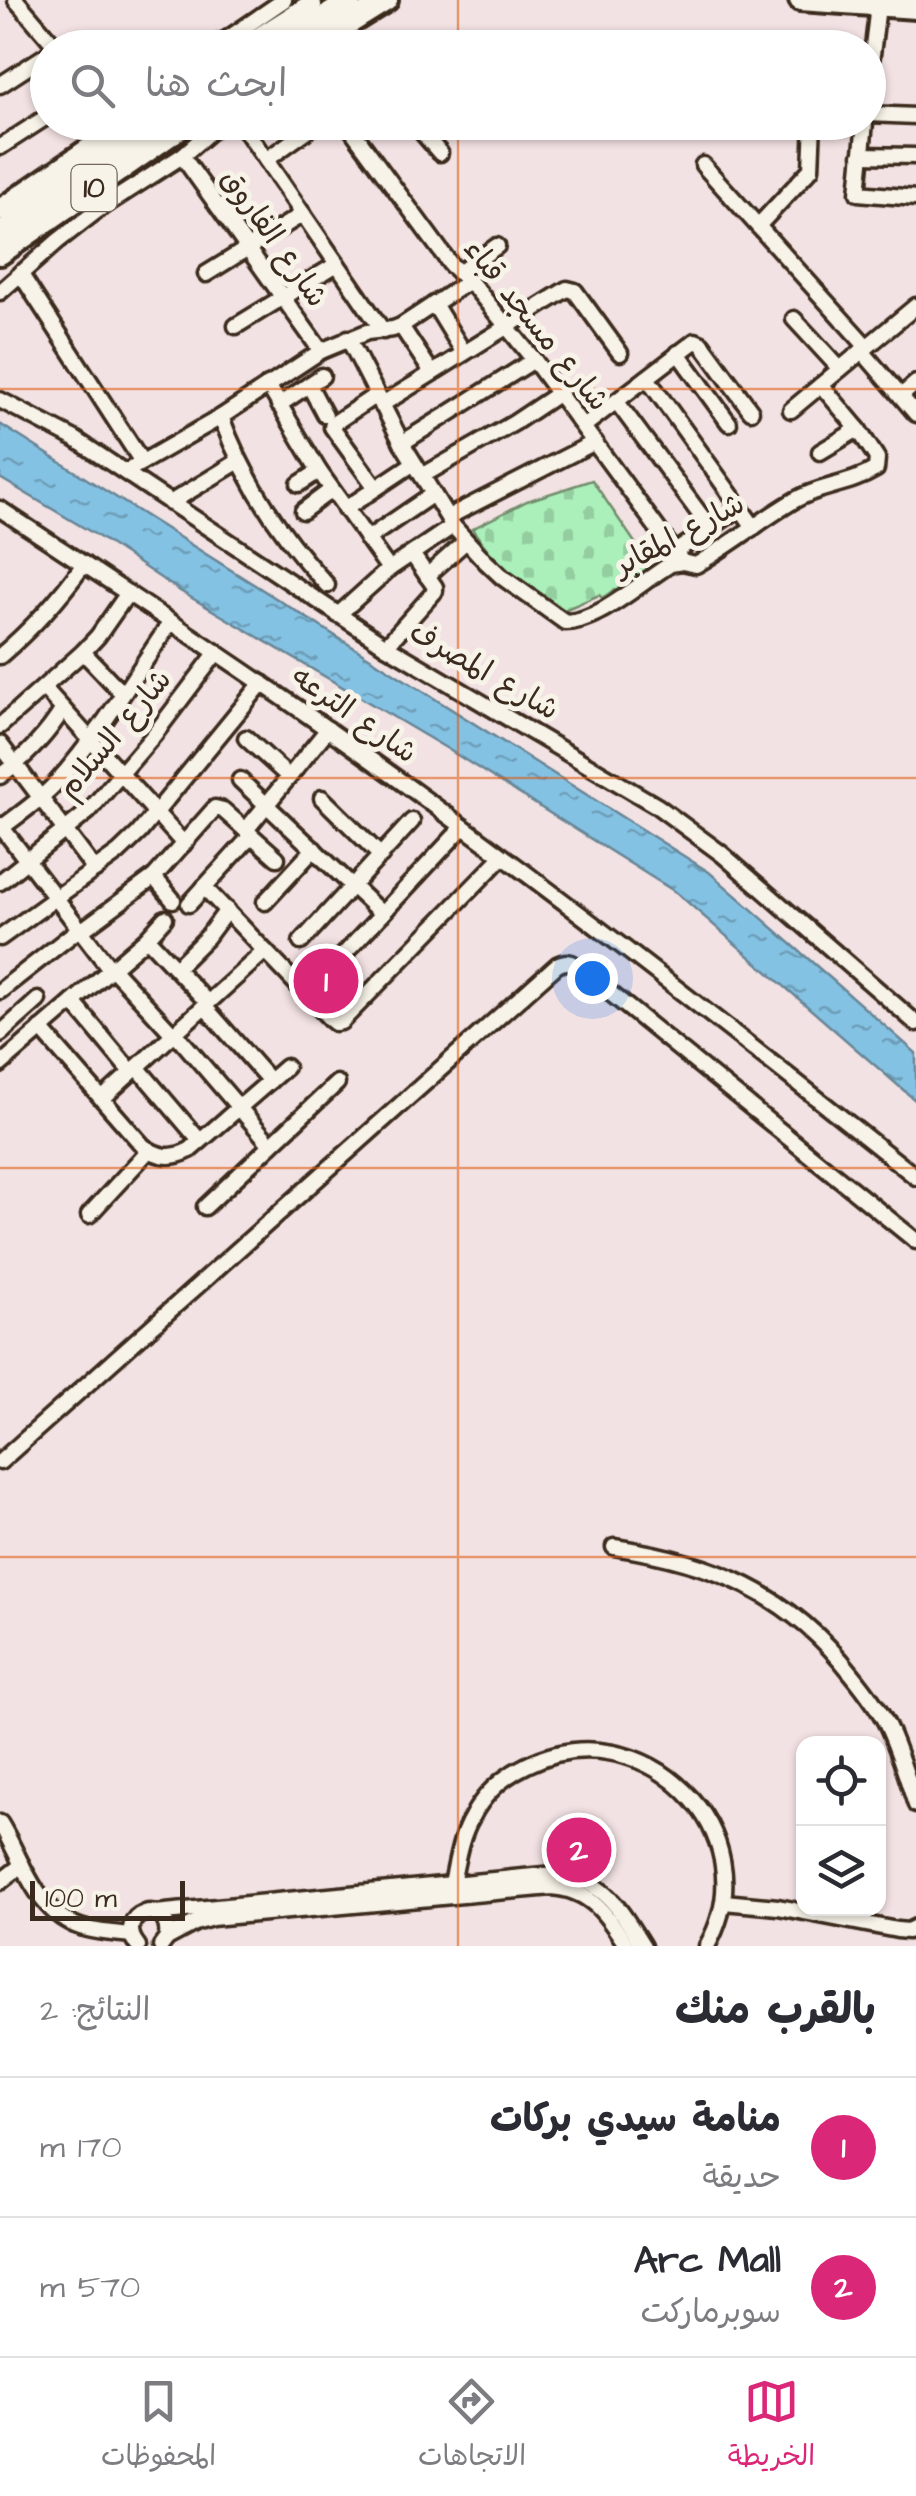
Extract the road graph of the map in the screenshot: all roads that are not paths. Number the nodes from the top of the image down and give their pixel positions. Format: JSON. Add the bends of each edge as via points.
{"nodes":[{"id":1,"x":16,"y":0,"type":"edge"},
{"id":2,"x":284,"y":0,"type":"edge"},
{"id":3,"x":368,"y":0,"type":"edge"},
{"id":4,"x":387,"y":0,"type":"edge"},
{"id":5,"x":800,"y":0,"type":"edge"},
{"id":6,"x":308,"y":2,"type":"edge"},
{"id":7,"x":345,"y":4,"type":"edge"},
{"id":8,"x":878,"y":6,"type":"junction"},
{"id":9,"x":916,"y":8,"type":"edge"},
{"id":10,"x":41,"y":30,"type":"edge"},
{"id":11,"x":241,"y":30,"type":"edge"},
{"id":12,"x":268,"y":30,"type":"edge"},
{"id":13,"x":305,"y":30,"type":"edge"},
{"id":14,"x":352,"y":30,"type":"edge"},
{"id":15,"x":875,"y":30,"type":"edge"},
{"id":16,"x":30,"y":65,"type":"edge"},
{"id":17,"x":1,"y":83,"type":"edge"},
{"id":18,"x":886,"y":115,"type":"edge"},
{"id":19,"x":916,"y":116,"type":"edge"},
{"id":20,"x":30,"y":128,"type":"edge"},
{"id":21,"x":102,"y":140,"type":"edge"},
{"id":22,"x":134,"y":140,"type":"edge"},
{"id":23,"x":162,"y":140,"type":"edge"},
{"id":24,"x":200,"y":140,"type":"edge"},
{"id":25,"x":252,"y":140,"type":"edge"},
{"id":26,"x":294,"y":140,"type":"edge"},
{"id":27,"x":360,"y":140,"type":"edge"},
{"id":28,"x":429,"y":140,"type":"edge"},
{"id":29,"x":812,"y":140,"type":"edge"},
{"id":30,"x":862,"y":140,"type":"edge"},
{"id":31,"x":0,"y":147,"type":"edge"},
{"id":32,"x":440,"y":153,"type":"dead end"},
{"id":33,"x":861,"y":155,"type":"junction"},
{"id":34,"x":182,"y":156,"type":"junction"},
{"id":35,"x":916,"y":156,"type":"edge"},
{"id":36,"x":266,"y":160,"type":"junction"},
{"id":37,"x":703,"y":166,"type":"dead end"},
{"id":38,"x":916,"y":198,"type":"edge"},
{"id":39,"x":0,"y":210,"type":"edge"},
{"id":40,"x":303,"y":214,"type":"junction"},
{"id":41,"x":758,"y":226,"type":"junction"},
{"id":42,"x":0,"y":234,"type":"edge"},
{"id":43,"x":498,"y":246,"type":"dead end"},
{"id":44,"x":248,"y":248,"type":"junction"},
{"id":45,"x":0,"y":254,"type":"edge"},
{"id":46,"x":337,"y":264,"type":"junction"},
{"id":47,"x":20,"y":273,"type":"junction"},
{"id":48,"x":206,"y":274,"type":"dead end"},
{"id":49,"x":464,"y":277,"type":"junction"},
{"id":50,"x":0,"y":292,"type":"edge"},
{"id":51,"x":282,"y":297,"type":"junction"},
{"id":52,"x":434,"y":304,"type":"junction"},
{"id":53,"x":916,"y":306,"type":"edge"},
{"id":54,"x":794,"y":319,"type":"dead end"},
{"id":55,"x":236,"y":326,"type":"dead end"},
{"id":56,"x":400,"y":326,"type":"junction"},
{"id":57,"x":506,"y":326,"type":"junction"},
{"id":58,"x":383,"y":331,"type":"junction"},
{"id":59,"x":348,"y":338,"type":"junction"},
{"id":60,"x":864,"y":349,"type":"junction"},
{"id":61,"x":320,"y":351,"type":"junction"},
{"id":62,"x":464,"y":352,"type":"junction"},
{"id":63,"x":620,"y":353,"type":"dead end"},
{"id":64,"x":678,"y":353,"type":"junction"},
{"id":65,"x":534,"y":360,"type":"junction"},
{"id":66,"x":840,"y":369,"type":"junction"},
{"id":67,"x":432,"y":373,"type":"junction"},
{"id":68,"x":647,"y":378,"type":"junction"},
{"id":69,"x":916,"y":383,"type":"edge"},
{"id":70,"x":821,"y":384,"type":"junction"},
{"id":71,"x":268,"y":385,"type":"junction"},
{"id":72,"x":559,"y":393,"type":"junction"},
{"id":73,"x":900,"y":396,"type":"junction"},
{"id":74,"x":0,"y":400,"type":"edge"},
{"id":75,"x":379,"y":400,"type":"junction"},
{"id":76,"x":617,"y":402,"type":"junction"},
{"id":77,"x":279,"y":405,"type":"junction"},
{"id":78,"x":791,"y":410,"type":"dead end"},
{"id":79,"x":750,"y":411,"type":"dead end"},
{"id":80,"x":916,"y":414,"type":"edge"},
{"id":81,"x":324,"y":415,"type":"dead end"},
{"id":82,"x":221,"y":418,"type":"junction"},
{"id":83,"x":729,"y":423,"type":"dead end"},
{"id":84,"x":584,"y":426,"type":"junction"},
{"id":85,"x":858,"y":429,"type":"junction"},
{"id":86,"x":595,"y":442,"type":"junction"},
{"id":87,"x":402,"y":443,"type":"junction"},
{"id":88,"x":820,"y":452,"type":"dead end"},
{"id":89,"x":239,"y":461,"type":"junction"},
{"id":90,"x":142,"y":462,"type":"junction"},
{"id":91,"x":418,"y":469,"type":"junction"},
{"id":92,"x":125,"y":472,"type":"junction"},
{"id":93,"x":319,"y":472,"type":"junction"},
{"id":94,"x":299,"y":484,"type":"dead end"},
{"id":95,"x":376,"y":488,"type":"junction"},
{"id":96,"x":331,"y":490,"type":"junction"},
{"id":97,"x":433,"y":494,"type":"junction"},
{"id":98,"x":170,"y":504,"type":"junction"},
{"id":99,"x":740,"y":508,"type":"junction"},
{"id":100,"x":0,"y":509,"type":"edge"},
{"id":101,"x":346,"y":509,"type":"junction"},
{"id":102,"x":304,"y":511,"type":"dead end"},
{"id":103,"x":450,"y":521,"type":"junction"},
{"id":104,"x":710,"y":528,"type":"junction"},
{"id":105,"x":754,"y":528,"type":"junction"},
{"id":106,"x":367,"y":539,"type":"junction"},
{"id":107,"x":466,"y":541,"type":"junction"},
{"id":108,"x":412,"y":554,"type":"junction"},
{"id":109,"x":679,"y":557,"type":"junction"},
{"id":110,"x":84,"y":564,"type":"junction"},
{"id":111,"x":389,"y":569,"type":"junction"},
{"id":112,"x":427,"y":576,"type":"junction"},
{"id":113,"x":327,"y":586,"type":"dead end"},
{"id":114,"x":128,"y":593,"type":"junction"},
{"id":115,"x":338,"y":615,"type":"junction"},
{"id":116,"x":171,"y":622,"type":"junction"},
{"id":117,"x":386,"y":646,"type":"junction"},
{"id":118,"x":83,"y":652,"type":"junction"},
{"id":119,"x":217,"y":652,"type":"junction"},
{"id":120,"x":0,"y":656,"type":"edge"},
{"id":121,"x":262,"y":683,"type":"junction"},
{"id":122,"x":44,"y":688,"type":"junction"},
{"id":123,"x":122,"y":693,"type":"junction"},
{"id":124,"x":63,"y":709,"type":"junction"},
{"id":125,"x":0,"y":726,"type":"edge"},
{"id":126,"x":328,"y":730,"type":"junction"},
{"id":127,"x":246,"y":738,"type":"dead end"},
{"id":128,"x":90,"y":740,"type":"junction"},
{"id":129,"x":0,"y":744,"type":"edge"},
{"id":130,"x":17,"y":764,"type":"junction"},
{"id":131,"x":122,"y":774,"type":"junction"},
{"id":132,"x":0,"y":776,"type":"edge"},
{"id":133,"x":290,"y":777,"type":"junction"},
{"id":134,"x":240,"y":780,"type":"dead end"},
{"id":135,"x":42,"y":797,"type":"junction"},
{"id":136,"x":322,"y":798,"type":"dead end"},
{"id":137,"x":267,"y":804,"type":"junction"},
{"id":138,"x":156,"y":812,"type":"junction"},
{"id":139,"x":412,"y":821,"type":"dead end"},
{"id":140,"x":1,"y":827,"type":"edge"},
{"id":141,"x":463,"y":827,"type":"junction"},
{"id":142,"x":67,"y":830,"type":"junction"},
{"id":143,"x":248,"y":833,"type":"junction"},
{"id":144,"x":184,"y":844,"type":"junction"},
{"id":145,"x":314,"y":849,"type":"junction"},
{"id":146,"x":381,"y":856,"type":"junction"},
{"id":147,"x":502,"y":857,"type":"junction"},
{"id":148,"x":277,"y":858,"type":"dead end"},
{"id":149,"x":28,"y":861,"type":"junction"},
{"id":150,"x":96,"y":870,"type":"junction"},
{"id":151,"x":154,"y":876,"type":"junction"},
{"id":152,"x":0,"y":882,"type":"edge"},
{"id":153,"x":353,"y":886,"type":"junction"},
{"id":154,"x":204,"y":887,"type":"junction"},
{"id":155,"x":56,"y":898,"type":"junction"},
{"id":156,"x":265,"y":902,"type":"dead end"},
{"id":157,"x":227,"y":910,"type":"junction"},
{"id":158,"x":382,"y":914,"type":"junction"},
{"id":159,"x":164,"y":918,"type":"dead end"},
{"id":160,"x":80,"y":930,"type":"junction"},
{"id":161,"x":0,"y":938,"type":"edge"},
{"id":162,"x":147,"y":938,"type":"junction"},
{"id":163,"x":301,"y":942,"type":"dead end"},
{"id":164,"x":266,"y":951,"type":"junction"},
{"id":165,"x":176,"y":968,"type":"junction"},
{"id":166,"x":111,"y":969,"type":"junction"},
{"id":167,"x":0,"y":992,"type":"edge"},
{"id":168,"x":307,"y":994,"type":"junction"},
{"id":169,"x":38,"y":1000,"type":"dead end"},
{"id":170,"x":73,"y":1002,"type":"junction"},
{"id":171,"x":206,"y":1004,"type":"junction"},
{"id":172,"x":916,"y":1023,"type":"edge"},
{"id":173,"x":41,"y":1030,"type":"junction"},
{"id":174,"x":0,"y":1034,"type":"edge"},
{"id":175,"x":174,"y":1034,"type":"junction"},
{"id":176,"x":0,"y":1065,"type":"edge"},
{"id":177,"x":286,"y":1066,"type":"dead end"},
{"id":178,"x":134,"y":1070,"type":"junction"},
{"id":179,"x":270,"y":1082,"type":"junction"},
{"id":180,"x":337,"y":1083,"type":"dead end"},
{"id":181,"x":102,"y":1099,"type":"junction"},
{"id":182,"x":239,"y":1108,"type":"junction"},
{"id":183,"x":200,"y":1141,"type":"junction"},
{"id":184,"x":270,"y":1146,"type":"junction"},
{"id":185,"x":149,"y":1150,"type":"junction"},
{"id":186,"x":916,"y":1177,"type":"edge"},
{"id":187,"x":205,"y":1207,"type":"dead end"},
{"id":188,"x":89,"y":1216,"type":"dead end"},
{"id":189,"x":916,"y":1241,"type":"edge"},
{"id":190,"x":0,"y":1462,"type":"edge"},
{"id":191,"x":614,"y":1547,"type":"dead end"},
{"id":192,"x":916,"y":1805,"type":"edge"},
{"id":193,"x":0,"y":1823,"type":"edge"},
{"id":194,"x":22,"y":1865,"type":"junction"},
{"id":195,"x":0,"y":1882,"type":"edge"},
{"id":196,"x":452,"y":1884,"type":"junction"},
{"id":197,"x":724,"y":1902,"type":"junction"},
{"id":198,"x":155,"y":1913,"type":"junction"},
{"id":199,"x":916,"y":1927,"type":"edge"},
{"id":200,"x":134,"y":1941,"type":"edge"},
{"id":201,"x":165,"y":1942,"type":"edge"},
{"id":202,"x":627,"y":1946,"type":"edge"},
{"id":203,"x":644,"y":1946,"type":"edge"},
{"id":204,"x":707,"y":1946,"type":"edge"}],
"edges":[{"from":1,"to":10,"type":"street"},
{"from":2,"to":11,"type":"street"},
{"from":3,"to":7,"type":"highway"},
{"from":4,"to":14,"type":"highway"},
{"from":5,"to":8,"type":"highway"},
{"from":6,"to":12,"type":"highway"},
{"from":7,"to":13,"type":"highway"},
{"from":8,"to":9,"type":"highway"},
{"from":8,"to":15,"type":"street"},
{"from":16,"to":17,"type":"street"},
{"from":18,"to":19,"type":"street"},
{"from":20,"to":31,"type":"street"},
{"from":21,"to":39,"type":"highway","number":"10"},
{"from":22,"to":42,"type":"highway"},
{"from":23,"to":45,"type":"highway","number":"10"},
{"from":24,"to":34,"type":"street"},
{"from":25,"to":36,"type":"street"},
{"from":26,"to":36,"type":"street"},
{"from":27,"to":49,"type":"street","name":"شارع مسجد قباء"},
{"from":28,"to":32,"type":"street"},
{"from":29,"to":41,"type":"street","via":[[811,169]]},
{"from":30,"to":33,"type":"street"},
{"from":33,"to":35,"type":"street"},
{"from":33,"to":38,"type":"street","via":[[858,193]]},
{"from":34,"to":44,"type":"street","name":"شارع الفاروق"},
{"from":34,"to":47,"type":"street","via":[[98,210]]},
{"from":36,"to":40,"type":"street"},
{"from":37,"to":41,"type":"street"},
{"from":40,"to":44,"type":"street"},
{"from":40,"to":46,"type":"street"},
{"from":41,"to":60,"type":"street"},
{"from":43,"to":49,"type":"street"},
{"from":44,"to":48,"type":"street"},
{"from":44,"to":51,"type":"street","name":"شارع الفاروق"},
{"from":46,"to":51,"type":"street"},
{"from":46,"to":58,"type":"street"},
{"from":47,"to":50,"type":"street"},
{"from":47,"to":90,"type":"street"},
{"from":49,"to":52,"type":"street"},
{"from":49,"to":57,"type":"street","name":"شارع مسجد قباء"},
{"from":51,"to":55,"type":"street"},
{"from":51,"to":61,"type":"street","name":"شارع الفاروق"},
{"from":52,"to":56,"type":"street"},
{"from":52,"to":62,"type":"street"},
{"from":53,"to":60,"type":"street"},
{"from":54,"to":66,"type":"street"},
{"from":56,"to":58,"type":"street"},
{"from":56,"to":67,"type":"street"},
{"from":57,"to":62,"type":"street"},
{"from":57,"to":63,"type":"street","via":[[570,288]]},
{"from":57,"to":65,"type":"street","name":"شارع مسجد قباء"},
{"from":58,"to":59,"type":"street"},
{"from":59,"to":61,"type":"street"},
{"from":59,"to":75,"type":"street","name":"شارع المقابر"},
{"from":60,"to":66,"type":"street"},
{"from":60,"to":73,"type":"street"},
{"from":61,"to":71,"type":"street"},
{"from":62,"to":67,"type":"street"},
{"from":64,"to":68,"type":"street"},
{"from":64,"to":79,"type":"street","via":[[699,342]]},
{"from":64,"to":83,"type":"street"},
{"from":65,"to":72,"type":"street","name":"شارع مسجد قباء"},
{"from":65,"to":87,"type":"street"},
{"from":66,"to":70,"type":"street"},
{"from":67,"to":75,"type":"street"},
{"from":68,"to":76,"type":"street"},
{"from":68,"to":99,"type":"street"},
{"from":69,"to":73,"type":"street"},
{"from":70,"to":78,"type":"street"},
{"from":70,"to":85,"type":"street"},
{"from":71,"to":77,"type":"street"},
{"from":71,"to":82,"type":"street"},
{"from":72,"to":84,"type":"street","name":"شارع مسجد قباء"},
{"from":72,"to":91,"type":"street","via":[[484,441]]},
{"from":73,"to":80,"type":"street"},
{"from":74,"to":92,"type":"street","name":"شارع المصرف"},
{"from":75,"to":87,"type":"street","name":"شارع المقابر"},
{"from":75,"to":95,"type":"street","via":[[332,427]]},
{"from":76,"to":84,"type":"street"},
{"from":76,"to":104,"type":"street"},
{"from":77,"to":81,"type":"street","via":[[316,381]]},
{"from":77,"to":93,"type":"street"},
{"from":82,"to":89,"type":"street"},
{"from":82,"to":90,"type":"street"},
{"from":84,"to":86,"type":"street","name":"شارع مسجد قباء"},
{"from":85,"to":88,"type":"street"},
{"from":85,"to":105,"type":"street","name":"شارع المقابر","via":[[877,458],[876,468],[809,494]]},
{"from":86,"to":103,"type":"street"},
{"from":86,"to":109,"type":"street","name":"شارع مسجد قباء"},
{"from":87,"to":91,"type":"street","name":"شارع المقابر"},
{"from":89,"to":98,"type":"street"},
{"from":89,"to":113,"type":"street","via":[[278,527]]},
{"from":90,"to":92,"type":"street"},
{"from":91,"to":95,"type":"street"},
{"from":91,"to":97,"type":"street","name":"شارع المقابر"},
{"from":92,"to":98,"type":"street","name":"شارع المصرف"},
{"from":93,"to":94,"type":"street"},
{"from":93,"to":96,"type":"street"},
{"from":95,"to":101,"type":"street"},
{"from":96,"to":101,"type":"street"},
{"from":96,"to":102,"type":"street"},
{"from":97,"to":103,"type":"street","name":"شارع المقابر"},
{"from":97,"to":106,"type":"street"},
{"from":98,"to":115,"type":"street","name":"شارع المصرف"},
{"from":99,"to":104,"type":"street"},
{"from":99,"to":105,"type":"street"},
{"from":100,"to":110,"type":"street","name":"شارع الترعه"},
{"from":101,"to":106,"type":"street"},
{"from":103,"to":107,"type":"street","name":"شارع المقابر"},
{"from":103,"to":108,"type":"street"},
{"from":104,"to":109,"type":"street"},
{"from":105,"to":109,"type":"street","name":"شارع المقابر","via":[[696,564]]},
{"from":106,"to":111,"type":"street"},
{"from":107,"to":109,"type":"street","name":"شارع المقابر","via":[[502,577],[566,622],[606,607]]},
{"from":107,"to":112,"type":"street"},
{"from":108,"to":111,"type":"street"},
{"from":108,"to":112,"type":"street"},
{"from":110,"to":114,"type":"street","name":"شارع الترعه"},
{"from":110,"to":120,"type":"street"},
{"from":111,"to":115,"type":"street"},
{"from":112,"to":117,"type":"street","via":[[435,591]]},
{"from":114,"to":116,"type":"street","name":"شارع الترعه"},
{"from":114,"to":118,"type":"street"},
{"from":115,"to":117,"type":"street","name":"شارع المصرف"},
{"from":116,"to":119,"type":"street","name":"شارع الترعه"},
{"from":116,"to":123,"type":"street"},
{"from":117,"to":172,"type":"street","name":"شارع المصرف","via":[[694,832]]},
{"from":118,"to":122,"type":"street"},
{"from":118,"to":123,"type":"street"},
{"from":119,"to":121,"type":"street","name":"شارع الترعه"},
{"from":119,"to":131,"type":"street","name":"شارع السلام"},
{"from":121,"to":126,"type":"street","name":"شارع الترعه"},
{"from":121,"to":138,"type":"street"},
{"from":122,"to":124,"type":"street"},
{"from":122,"to":125,"type":"street"},
{"from":123,"to":128,"type":"street"},
{"from":124,"to":128,"type":"street"},
{"from":124,"to":130,"type":"street"},
{"from":126,"to":133,"type":"street"},
{"from":126,"to":141,"type":"street","name":"شارع الترعه"},
{"from":127,"to":133,"type":"street"},
{"from":128,"to":131,"type":"street"},
{"from":128,"to":135,"type":"street"},
{"from":129,"to":130,"type":"street"},
{"from":130,"to":132,"type":"street"},
{"from":130,"to":135,"type":"street"},
{"from":131,"to":138,"type":"street"},
{"from":131,"to":142,"type":"street","name":"شارع السلام"},
{"from":133,"to":137,"type":"street"},
{"from":134,"to":137,"type":"street"},
{"from":135,"to":140,"type":"street"},
{"from":135,"to":142,"type":"street"},
{"from":136,"to":146,"type":"street"},
{"from":137,"to":143,"type":"street"},
{"from":137,"to":145,"type":"street"},
{"from":138,"to":144,"type":"street"},
{"from":138,"to":150,"type":"street"},
{"from":139,"to":146,"type":"street"},
{"from":140,"to":149,"type":"street"},
{"from":141,"to":147,"type":"street","name":"شارع الترعه"},
{"from":141,"to":158,"type":"street"},
{"from":142,"to":149,"type":"street","name":"شارع السلام"},
{"from":142,"to":150,"type":"street"},
{"from":143,"to":144,"type":"street","via":[[218,807]]},
{"from":143,"to":148,"type":"street"},
{"from":143,"to":154,"type":"street"},
{"from":144,"to":151,"type":"street"},
{"from":145,"to":153,"type":"street"},
{"from":145,"to":156,"type":"street"},
{"from":146,"to":153,"type":"street"},
{"from":147,"to":168,"type":"street","via":[[345,1020],[335,1022]]},
{"from":147,"to":186,"type":"street","name":"شارع الترعه"},
{"from":149,"to":152,"type":"street","name":"شارع السلام"},
{"from":149,"to":155,"type":"street"},
{"from":150,"to":155,"type":"street"},
{"from":151,"to":154,"type":"street","via":[[181,902]]},
{"from":151,"to":160,"type":"street"},
{"from":153,"to":158,"type":"street"},
{"from":153,"to":163,"type":"street"},
{"from":154,"to":157,"type":"street"},
{"from":155,"to":160,"type":"street"},
{"from":155,"to":161,"type":"street"},
{"from":157,"to":164,"type":"street"},
{"from":157,"to":165,"type":"street"},
{"from":158,"to":168,"type":"street"},
{"from":159,"to":162,"type":"street"},
{"from":160,"to":166,"type":"street"},
{"from":160,"to":167,"type":"street"},
{"from":162,"to":165,"type":"street"},
{"from":162,"to":166,"type":"street"},
{"from":164,"to":168,"type":"street"},
{"from":164,"to":171,"type":"street"},
{"from":165,"to":171,"type":"street"},
{"from":166,"to":170,"type":"street"},
{"from":166,"to":175,"type":"street"},
{"from":169,"to":174,"type":"street"},
{"from":170,"to":173,"type":"street"},
{"from":170,"to":178,"type":"street"},
{"from":171,"to":175,"type":"street"},
{"from":171,"to":179,"type":"street"},
{"from":173,"to":176,"type":"street"},
{"from":173,"to":181,"type":"street"},
{"from":175,"to":178,"type":"street"},
{"from":175,"to":182,"type":"street"},
{"from":177,"to":179,"type":"street"},
{"from":178,"to":181,"type":"street"},
{"from":178,"to":183,"type":"street"},
{"from":179,"to":182,"type":"street"},
{"from":180,"to":184,"type":"street"},
{"from":181,"to":185,"type":"street"},
{"from":182,"to":183,"type":"street"},
{"from":182,"to":184,"type":"street"},
{"from":183,"to":185,"type":"street","via":[[171,1157]]},
{"from":184,"to":187,"type":"street"},
{"from":185,"to":188,"type":"street"},
{"from":189,"to":190,"type":"street","via":[[564,961]]},
{"from":191,"to":192,"type":"street","via":[[700,1566],[754,1587],[795,1615],[838,1655],[880,1712]]},
{"from":193,"to":194,"type":"street"},
{"from":194,"to":195,"type":"street"},
{"from":194,"to":200,"type":"street","via":[[59,1916]]},
{"from":196,"to":197,"type":"street","via":[[466,1827],[498,1784],[545,1757],[599,1750],[652,1766],[695,1802],[720,1852]]},
{"from":196,"to":198,"type":"street"},
{"from":196,"to":203,"type":"street","via":[[575,1877],[611,1899]]},
{"from":197,"to":199,"type":"street","via":[[896,1930]]},
{"from":197,"to":204,"type":"street"},
{"from":198,"to":200,"type":"street","via":[[134,1919]]},
{"from":198,"to":201,"type":"street","via":[[166,1922]]},
{"from":201,"to":202,"type":"street","via":[[212,1918],[552,1887],[594,1902]]}]}
